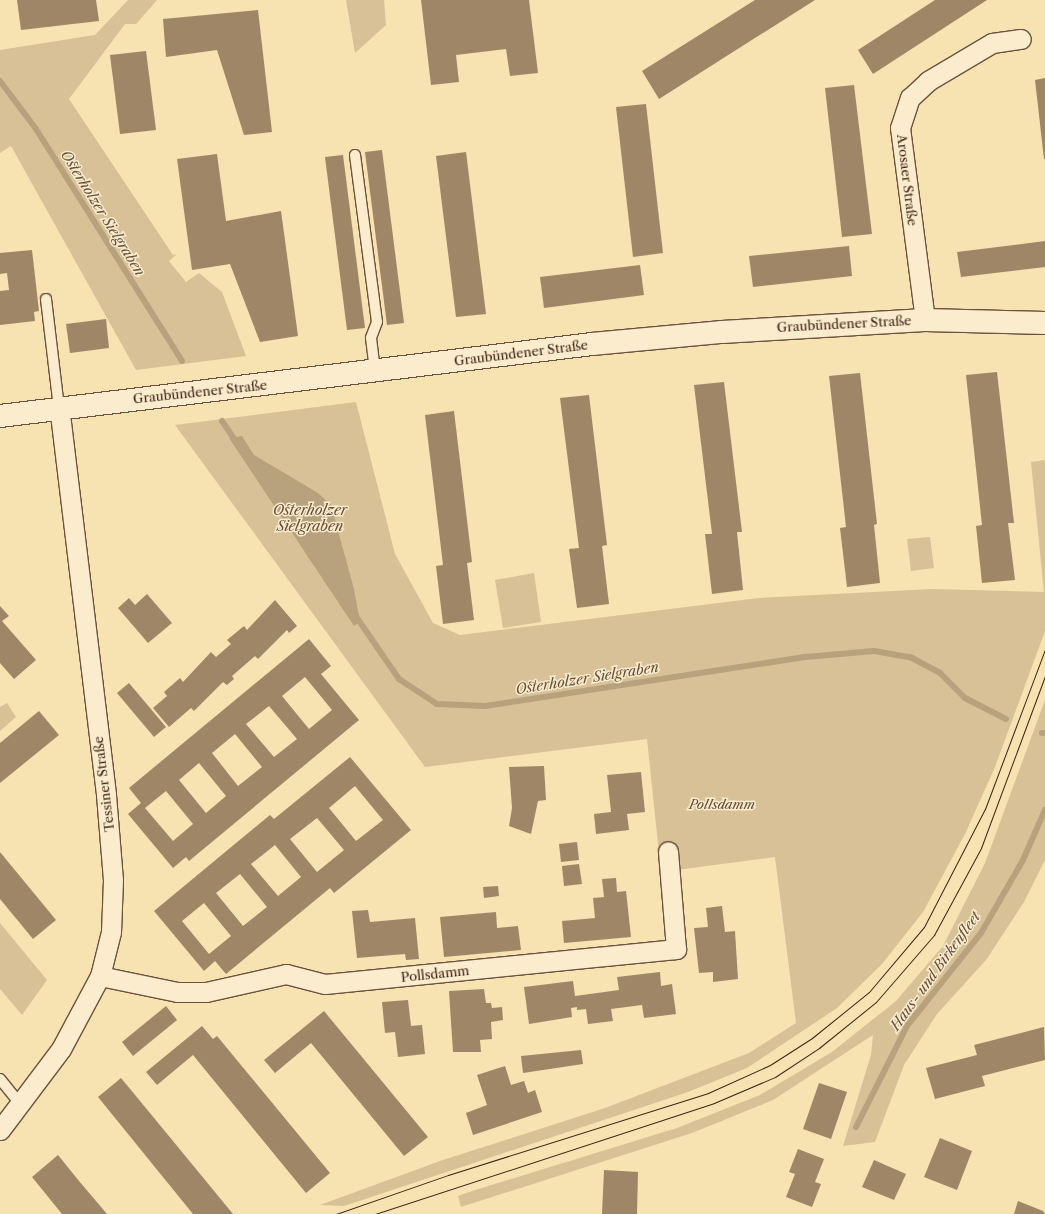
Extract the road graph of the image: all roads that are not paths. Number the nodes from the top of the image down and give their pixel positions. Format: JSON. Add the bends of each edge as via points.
{"nodes":[{"id":1,"x":1020,"y":39,"type":"dead end"},
{"id":2,"x":355,"y":155,"type":"dead end"},
{"id":3,"x":46,"y":299,"type":"dead end"},
{"id":4,"x":925,"y":320,"type":"junction"},
{"id":5,"x":1045,"y":323,"type":"edge"},
{"id":6,"x":375,"y":372,"type":"junction"},
{"id":7,"x":59,"y":408,"type":"junction"},
{"id":8,"x":0,"y":416,"type":"edge"},
{"id":9,"x":668,"y":851,"type":"dead end"},
{"id":10,"x":100,"y":976,"type":"junction"},
{"id":11,"x":0,"y":1079,"type":"edge"},
{"id":12,"x":20,"y":1104,"type":"junction"},
{"id":13,"x":0,"y":1130,"type":"edge"}],
"edges":[{"from":1,"to":4,"type":"street","name":"Arosaer Straße","via":[[992,43],[928,81],[910,98],[900,128]]},
{"from":2,"to":6,"type":"lane","via":[[378,322],[371,338]]},
{"from":3,"to":7,"type":"lane"},
{"from":4,"to":5,"type":"street","name":"Graubündener Straße"},
{"from":4,"to":6,"type":"street","name":"Graubündener Straße","via":[[608,342]]},
{"from":6,"to":7,"type":"street","name":"Graubündener Straße"},
{"from":7,"to":8,"type":"street","name":"Graubündener Straße"},
{"from":7,"to":10,"type":"street","name":"Tessiner Straße","via":[[110,839],[111,932]]},
{"from":9,"to":10,"type":"street","name":"Pollsdamm","via":[[676,949],[325,984],[286,974],[206,992],[176,992]]},
{"from":10,"to":12,"type":"street","name":"Tessiner Straße","via":[[61,1049]]},
{"from":11,"to":12,"type":"lane"},
{"from":12,"to":13,"type":"street","name":"Tessiner Straße"}]}
